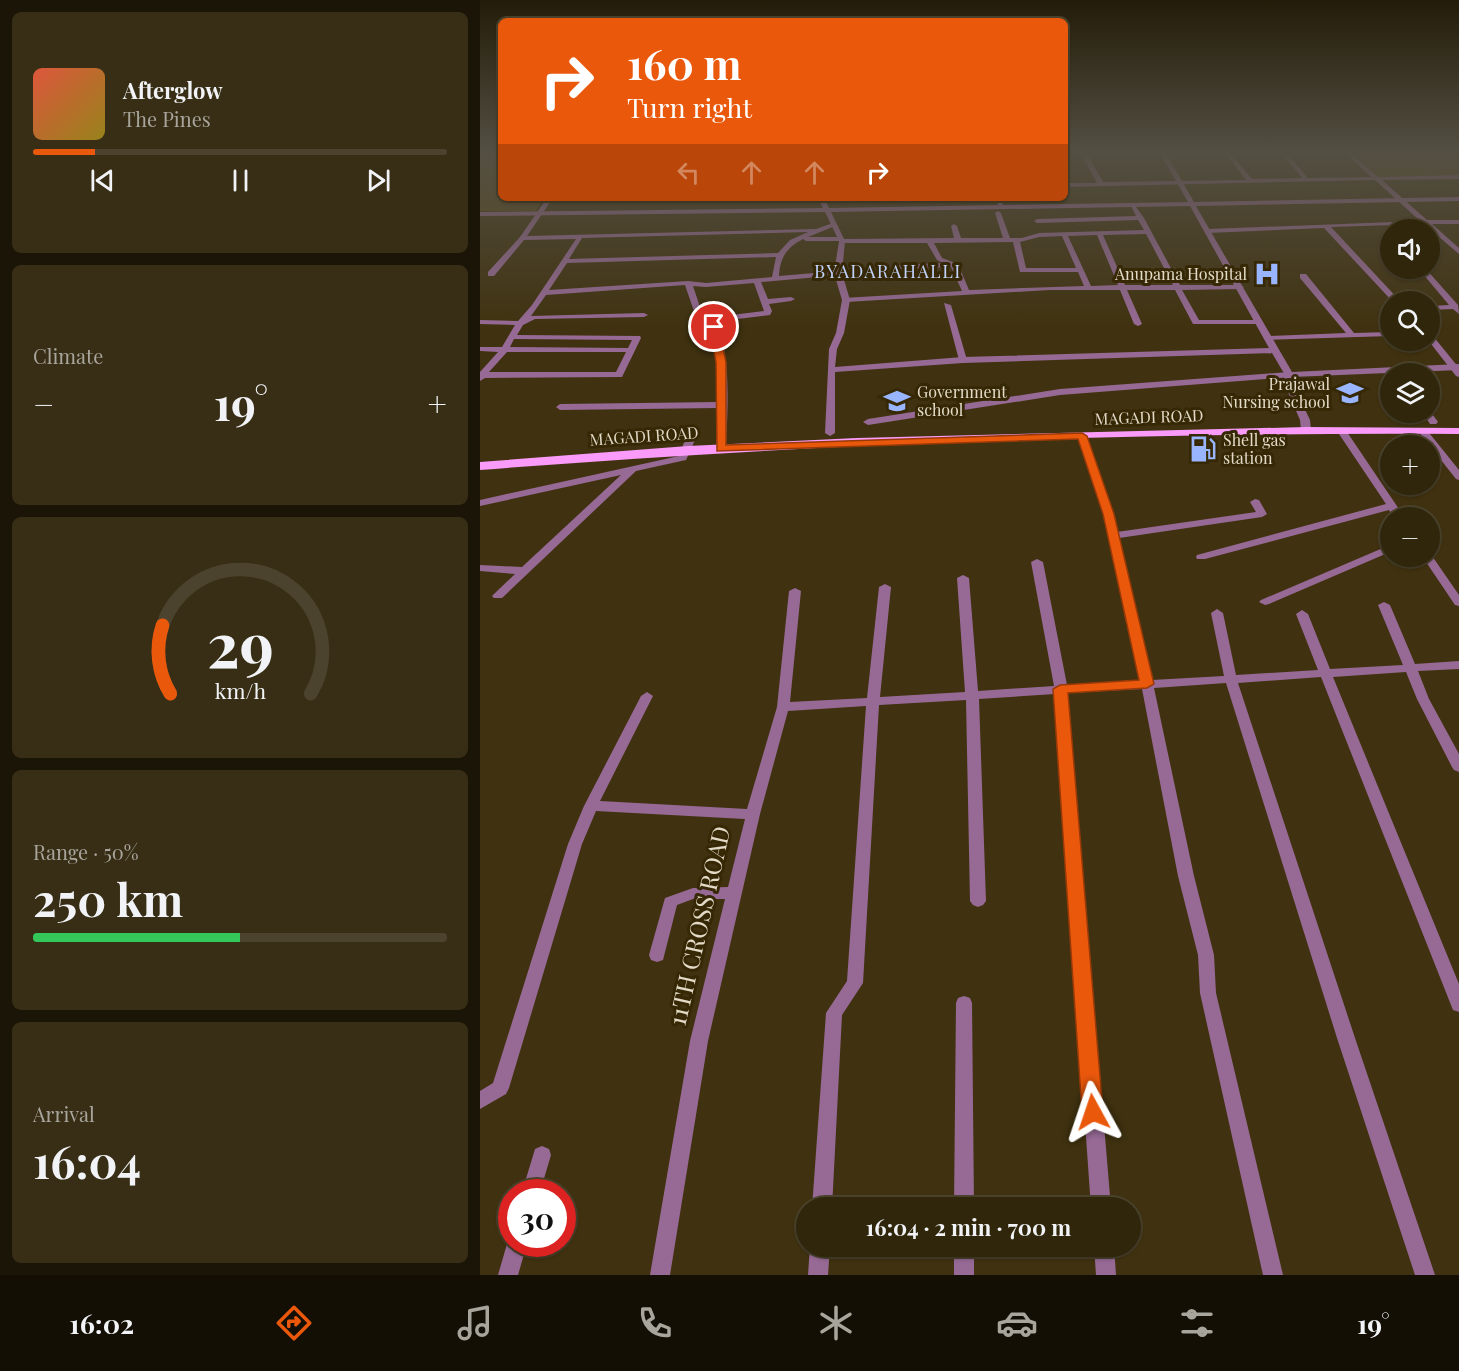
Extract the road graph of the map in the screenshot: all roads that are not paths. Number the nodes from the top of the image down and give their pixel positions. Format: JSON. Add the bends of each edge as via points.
{"nodes":[{"id":1,"x":542,"y":210,"type":"edge"},
{"id":2,"x":827,"y":210,"type":"junction"},
{"id":3,"x":1040,"y":210,"type":"edge"},
{"id":4,"x":1136,"y":210,"type":"edge"},
{"id":5,"x":1196,"y":210,"type":"edge"},
{"id":6,"x":1000,"y":211,"type":"junction"},
{"id":7,"x":480,"y":214,"type":"edge"},
{"id":8,"x":539,"y":214,"type":"junction"},
{"id":9,"x":1141,"y":218,"type":"junction"},
{"id":10,"x":1037,"y":221,"type":"dead end"},
{"id":11,"x":1440,"y":222,"type":"edge"},
{"id":12,"x":1459,"y":222,"type":"edge"},
{"id":13,"x":833,"y":225,"type":"junction"},
{"id":14,"x":954,"y":226,"type":"dead end"},
{"id":15,"x":1326,"y":226,"type":"junction"},
{"id":16,"x":1380,"y":226,"type":"edge"},
{"id":17,"x":823,"y":229,"type":"junction"},
{"id":18,"x":1208,"y":231,"type":"junction"},
{"id":19,"x":1099,"y":232,"type":"junction"},
{"id":20,"x":1148,"y":232,"type":"junction"},
{"id":21,"x":1064,"y":234,"type":"junction"},
{"id":22,"x":1440,"y":234,"type":"edge"},
{"id":23,"x":580,"y":237,"type":"junction"},
{"id":24,"x":522,"y":238,"type":"junction"},
{"id":25,"x":799,"y":239,"type":"junction"},
{"id":26,"x":842,"y":240,"type":"junction"},
{"id":27,"x":1007,"y":240,"type":"junction"},
{"id":28,"x":1016,"y":240,"type":"junction"},
{"id":29,"x":930,"y":241,"type":"junction"},
{"id":30,"x":958,"y":241,"type":"junction"},
{"id":31,"x":1459,"y":252,"type":"edge"},
{"id":32,"x":778,"y":255,"type":"junction"},
{"id":33,"x":564,"y":261,"type":"junction"},
{"id":34,"x":953,"y":264,"type":"junction"},
{"id":35,"x":899,"y":267,"type":"dead end"},
{"id":36,"x":1080,"y":270,"type":"junction"},
{"id":37,"x":838,"y":273,"type":"junction"},
{"id":38,"x":491,"y":274,"type":"dead end"},
{"id":39,"x":1304,"y":276,"type":"dead end"},
{"id":40,"x":775,"y":279,"type":"junction"},
{"id":41,"x":1431,"y":279,"type":"edge"},
{"id":42,"x":757,"y":281,"type":"junction"},
{"id":43,"x":688,"y":283,"type":"junction"},
{"id":44,"x":1240,"y":287,"type":"junction"},
{"id":45,"x":1089,"y":289,"type":"junction"},
{"id":46,"x":1124,"y":289,"type":"junction"},
{"id":47,"x":1178,"y":289,"type":"junction"},
{"id":48,"x":1388,"y":291,"type":"edge"},
{"id":49,"x":966,"y":292,"type":"junction"},
{"id":50,"x":543,"y":293,"type":"junction"},
{"id":51,"x":791,"y":299,"type":"dead end"},
{"id":52,"x":846,"y":300,"type":"junction"},
{"id":53,"x":765,"y":302,"type":"junction"},
{"id":54,"x":947,"y":305,"type":"dead end"},
{"id":55,"x":1440,"y":308,"type":"edge"},
{"id":56,"x":1457,"y":309,"type":"edge"},
{"id":57,"x":644,"y":315,"type":"dead end"},
{"id":58,"x":705,"y":321,"type":"junction"},
{"id":59,"x":480,"y":322,"type":"edge"},
{"id":60,"x":1259,"y":322,"type":"junction"},
{"id":61,"x":520,"y":323,"type":"junction"},
{"id":62,"x":1138,"y":324,"type":"dead end"},
{"id":63,"x":1380,"y":334,"type":"edge"},
{"id":64,"x":1352,"y":335,"type":"junction"},
{"id":65,"x":510,"y":337,"type":"junction"},
{"id":66,"x":1269,"y":338,"type":"junction"},
{"id":67,"x":480,"y":350,"type":"edge"},
{"id":68,"x":504,"y":350,"type":"junction"},
{"id":69,"x":630,"y":350,"type":"junction"},
{"id":70,"x":1275,"y":350,"type":"junction"},
{"id":71,"x":1440,"y":350,"type":"edge"},
{"id":72,"x":963,"y":360,"type":"junction"},
{"id":73,"x":1457,"y":369,"type":"edge"},
{"id":74,"x":831,"y":370,"type":"junction"},
{"id":75,"x":1440,"y":370,"type":"edge"},
{"id":76,"x":1380,"y":372,"type":"edge"},
{"id":77,"x":1289,"y":375,"type":"junction"},
{"id":78,"x":481,"y":376,"type":"edge"},
{"id":79,"x":721,"y":405,"type":"junction"},
{"id":80,"x":560,"y":407,"type":"dead end"},
{"id":81,"x":1440,"y":419,"type":"edge"},
{"id":82,"x":1380,"y":420,"type":"edge"},
{"id":83,"x":868,"y":422,"type":"dead end"},
{"id":84,"x":1459,"y":423,"type":"edge"},
{"id":85,"x":1305,"y":425,"type":"junction"},
{"id":86,"x":1459,"y":430,"type":"edge"},
{"id":87,"x":1341,"y":431,"type":"junction"},
{"id":88,"x":1423,"y":431,"type":"junction"},
{"id":89,"x":830,"y":433,"type":"junction"},
{"id":90,"x":1082,"y":436,"type":"junction"},
{"id":91,"x":721,"y":444,"type":"junction"},
{"id":92,"x":689,"y":445,"type":"junction"},
{"id":93,"x":480,"y":456,"type":"edge"},
{"id":94,"x":480,"y":466,"type":"edge"},
{"id":95,"x":632,"y":470,"type":"junction"},
{"id":96,"x":1459,"y":477,"type":"edge"},
{"id":97,"x":1255,"y":502,"type":"dead end"},
{"id":98,"x":480,"y":503,"type":"edge"},
{"id":99,"x":1392,"y":506,"type":"joint"},
{"id":100,"x":1113,"y":536,"type":"junction"},
{"id":101,"x":1380,"y":552,"type":"edge"},
{"id":102,"x":1201,"y":557,"type":"dead end"},
{"id":103,"x":1037,"y":561,"type":"dead end"},
{"id":104,"x":1434,"y":567,"type":"edge"},
{"id":105,"x":480,"y":568,"type":"edge"},
{"id":106,"x":525,"y":571,"type":"junction"},
{"id":107,"x":963,"y":578,"type":"dead end"},
{"id":108,"x":885,"y":587,"type":"dead end"},
{"id":109,"x":795,"y":591,"type":"dead end"},
{"id":110,"x":498,"y":596,"type":"dead end"},
{"id":111,"x":1265,"y":602,"type":"dead end"},
{"id":112,"x":1459,"y":603,"type":"edge"},
{"id":113,"x":1384,"y":605,"type":"dead end"},
{"id":114,"x":1217,"y":614,"type":"dead end"},
{"id":115,"x":1302,"y":614,"type":"dead end"},
{"id":116,"x":1459,"y":665,"type":"edge"},
{"id":117,"x":1410,"y":669,"type":"junction"},
{"id":118,"x":1326,"y":672,"type":"junction"},
{"id":119,"x":1231,"y":679,"type":"junction"},
{"id":120,"x":1147,"y":684,"type":"junction"},
{"id":121,"x":1060,"y":689,"type":"junction"},
{"id":122,"x":972,"y":694,"type":"junction"},
{"id":123,"x":647,"y":696,"type":"dead end"},
{"id":124,"x":873,"y":701,"type":"junction"},
{"id":125,"x":783,"y":707,"type":"junction"},
{"id":126,"x":1459,"y":767,"type":"edge"},
{"id":127,"x":591,"y":806,"type":"junction"},
{"id":128,"x":753,"y":814,"type":"junction"},
{"id":129,"x":735,"y":893,"type":"junction"},
{"id":130,"x":978,"y":901,"type":"dead end"},
{"id":131,"x":657,"y":955,"type":"dead end"},
{"id":132,"x":964,"y":1003,"type":"dead end"},
{"id":133,"x":1459,"y":1005,"type":"edge"},
{"id":134,"x":480,"y":1101,"type":"edge"},
{"id":135,"x":542,"y":1155,"type":"dead end"},
{"id":136,"x":535,"y":1179,"type":"edge"},
{"id":137,"x":823,"y":1197,"type":"edge"},
{"id":138,"x":964,"y":1197,"type":"edge"},
{"id":139,"x":1100,"y":1197,"type":"edge"},
{"id":140,"x":513,"y":1257,"type":"edge"},
{"id":141,"x":819,"y":1257,"type":"edge"},
{"id":142,"x":964,"y":1257,"type":"edge"},
{"id":143,"x":1105,"y":1257,"type":"edge"},
{"id":144,"x":508,"y":1275,"type":"edge"},
{"id":145,"x":660,"y":1275,"type":"edge"},
{"id":146,"x":818,"y":1275,"type":"edge"},
{"id":147,"x":964,"y":1275,"type":"edge"},
{"id":148,"x":1106,"y":1275,"type":"edge"},
{"id":149,"x":1273,"y":1275,"type":"edge"},
{"id":150,"x":1425,"y":1275,"type":"edge"}],
"edges":[{"from":1,"to":8,"type":"street"},
{"from":2,"to":6,"type":"street"},
{"from":2,"to":8,"type":"street"},
{"from":2,"to":13,"type":"street"},
{"from":3,"to":6,"type":"street"},
{"from":4,"to":9,"type":"street"},
{"from":5,"to":18,"type":"street"},
{"from":6,"to":27,"type":"street"},
{"from":7,"to":8,"type":"street"},
{"from":8,"to":24,"type":"street"},
{"from":9,"to":10,"type":"street"},
{"from":9,"to":20,"type":"street"},
{"from":11,"to":12,"type":"street"},
{"from":13,"to":17,"type":"street"},
{"from":13,"to":26,"type":"street"},
{"from":14,"to":30,"type":"street"},
{"from":15,"to":16,"type":"street"},
{"from":15,"to":18,"type":"street"},
{"from":15,"to":48,"type":"street"},
{"from":17,"to":23,"type":"street"},
{"from":17,"to":25,"type":"street"},
{"from":18,"to":44,"type":"street"},
{"from":19,"to":20,"type":"street"},
{"from":19,"to":21,"type":"street"},
{"from":19,"to":46,"type":"street"},
{"from":20,"to":47,"type":"street"},
{"from":21,"to":28,"type":"street"},
{"from":21,"to":36,"type":"street"},
{"from":22,"to":31,"type":"street"},
{"from":23,"to":24,"type":"street"},
{"from":23,"to":33,"type":"street"},
{"from":24,"to":38,"type":"street"},
{"from":25,"to":26,"type":"street"},
{"from":25,"to":32,"type":"street","via":[[790,242]]},
{"from":26,"to":29,"type":"street"},
{"from":26,"to":37,"type":"street"},
{"from":27,"to":28,"type":"street"},
{"from":27,"to":30,"type":"street"},
{"from":28,"to":36,"type":"street","via":[[1023,270]]},
{"from":29,"to":30,"type":"street"},
{"from":29,"to":34,"type":"street","via":[[939,260]]},
{"from":32,"to":33,"type":"street"},
{"from":32,"to":40,"type":"street"},
{"from":33,"to":50,"type":"street"},
{"from":34,"to":35,"type":"street"},
{"from":34,"to":49,"type":"street"},
{"from":36,"to":45,"type":"street"},
{"from":37,"to":40,"type":"street"},
{"from":37,"to":52,"type":"street"},
{"from":39,"to":64,"type":"street"},
{"from":40,"to":42,"type":"street"},
{"from":41,"to":56,"type":"street"},
{"from":42,"to":43,"type":"street"},
{"from":42,"to":53,"type":"street"},
{"from":43,"to":50,"type":"street"},
{"from":43,"to":58,"type":"street"},
{"from":44,"to":47,"type":"street"},
{"from":44,"to":60,"type":"street"},
{"from":45,"to":46,"type":"street"},
{"from":45,"to":49,"type":"street"},
{"from":46,"to":47,"type":"street"},
{"from":46,"to":62,"type":"street"},
{"from":47,"to":60,"type":"street","via":[[1196,322]]},
{"from":49,"to":52,"type":"street"},
{"from":50,"to":61,"type":"street"},
{"from":51,"to":53,"type":"street"},
{"from":52,"to":74,"type":"street"},
{"from":53,"to":58,"type":"street","via":[[767,314]]},
{"from":54,"to":72,"type":"street"},
{"from":55,"to":56,"type":"street"},
{"from":57,"to":61,"type":"street","via":[[534,317]]},
{"from":58,"to":79,"type":"street","via":[[714,327],[717,339]]},
{"from":59,"to":61,"type":"street"},
{"from":60,"to":66,"type":"street"},
{"from":61,"to":65,"type":"street"},
{"from":63,"to":64,"type":"street"},
{"from":64,"to":66,"type":"street"},
{"from":65,"to":68,"type":"street"},
{"from":65,"to":69,"type":"street","via":[[637,338]]},
{"from":66,"to":70,"type":"street"},
{"from":67,"to":68,"type":"street"},
{"from":68,"to":69,"type":"street"},
{"from":68,"to":78,"type":"street"},
{"from":69,"to":78,"type":"street","via":[[619,375]]},
{"from":70,"to":72,"type":"street"},
{"from":70,"to":77,"type":"street"},
{"from":71,"to":73,"type":"street"},
{"from":72,"to":74,"type":"street"},
{"from":73,"to":75,"type":"street"},
{"from":74,"to":89,"type":"street"},
{"from":76,"to":77,"type":"street"},
{"from":77,"to":83,"type":"street","via":[[1060,392]]},
{"from":77,"to":85,"type":"street","via":[[1287,380]]},
{"from":79,"to":80,"type":"street"},
{"from":79,"to":91,"type":"street"},
{"from":81,"to":84,"type":"main road","name":"MAGADI ROAD"},
{"from":82,"to":85,"type":"main road","name":"MAGADI ROAD"},
{"from":85,"to":87,"type":"main road","name":"MAGADI ROAD"},
{"from":85,"to":89,"type":"main road","name":"MAGADI ROAD"},
{"from":85,"to":90,"type":"main road","name":"MAGADI ROAD"},
{"from":86,"to":88,"type":"main road","name":"MAGADI ROAD"},
{"from":87,"to":88,"type":"main road","name":"MAGADI ROAD"},
{"from":87,"to":99,"type":"street"},
{"from":88,"to":96,"type":"street"},
{"from":89,"to":91,"type":"main road","name":"MAGADI ROAD"},
{"from":90,"to":91,"type":"main road","name":"MAGADI ROAD"},
{"from":90,"to":100,"type":"street"},
{"from":91,"to":92,"type":"main road","name":"MAGADI ROAD"},
{"from":92,"to":93,"type":"main road","name":"MAGADI ROAD"},
{"from":92,"to":94,"type":"main road","name":"MAGADI ROAD"},
{"from":92,"to":95,"type":"street","via":[[683,458]]},
{"from":95,"to":98,"type":"street"},
{"from":95,"to":106,"type":"street"},
{"from":97,"to":100,"type":"street","via":[[1262,514]]},
{"from":99,"to":102,"type":"street"},
{"from":100,"to":120,"type":"street"},
{"from":101,"to":111,"type":"street"},
{"from":103,"to":121,"type":"street"},
{"from":104,"to":112,"type":"street"},
{"from":105,"to":106,"type":"street"},
{"from":106,"to":110,"type":"street"},
{"from":107,"to":122,"type":"street"},
{"from":108,"to":124,"type":"street"},
{"from":109,"to":125,"type":"street","name":"11TH CROSS ROAD"},
{"from":113,"to":117,"type":"street"},
{"from":114,"to":119,"type":"street"},
{"from":115,"to":118,"type":"street"},
{"from":116,"to":117,"type":"street"},
{"from":117,"to":118,"type":"street"},
{"from":117,"to":126,"type":"street"},
{"from":118,"to":119,"type":"street"},
{"from":118,"to":133,"type":"street"},
{"from":119,"to":120,"type":"street"},
{"from":119,"to":150,"type":"street"},
{"from":120,"to":121,"type":"street"},
{"from":120,"to":149,"type":"street","via":[[1206,956],[1208,993]]},
{"from":121,"to":122,"type":"street"},
{"from":121,"to":139,"type":"street"},
{"from":122,"to":124,"type":"street"},
{"from":122,"to":130,"type":"street"},
{"from":123,"to":127,"type":"street"},
{"from":124,"to":125,"type":"street"},
{"from":124,"to":137,"type":"street","via":[[855,983],[834,1013]]},
{"from":125,"to":128,"type":"street","name":"11TH CROSS ROAD"},
{"from":127,"to":128,"type":"street"},
{"from":127,"to":134,"type":"street","via":[[575,844],[500,1088]]},
{"from":128,"to":129,"type":"street","name":"11TH CROSS ROAD"},
{"from":129,"to":131,"type":"street","via":[[691,893],[670,902]]},
{"from":129,"to":145,"type":"street","name":"11TH CROSS ROAD","via":[[699,1041]]},
{"from":132,"to":138,"type":"street"},
{"from":135,"to":136,"type":"street"},
{"from":140,"to":144,"type":"street"},
{"from":141,"to":146,"type":"street"},
{"from":142,"to":147,"type":"street"},
{"from":143,"to":148,"type":"street"}]}
